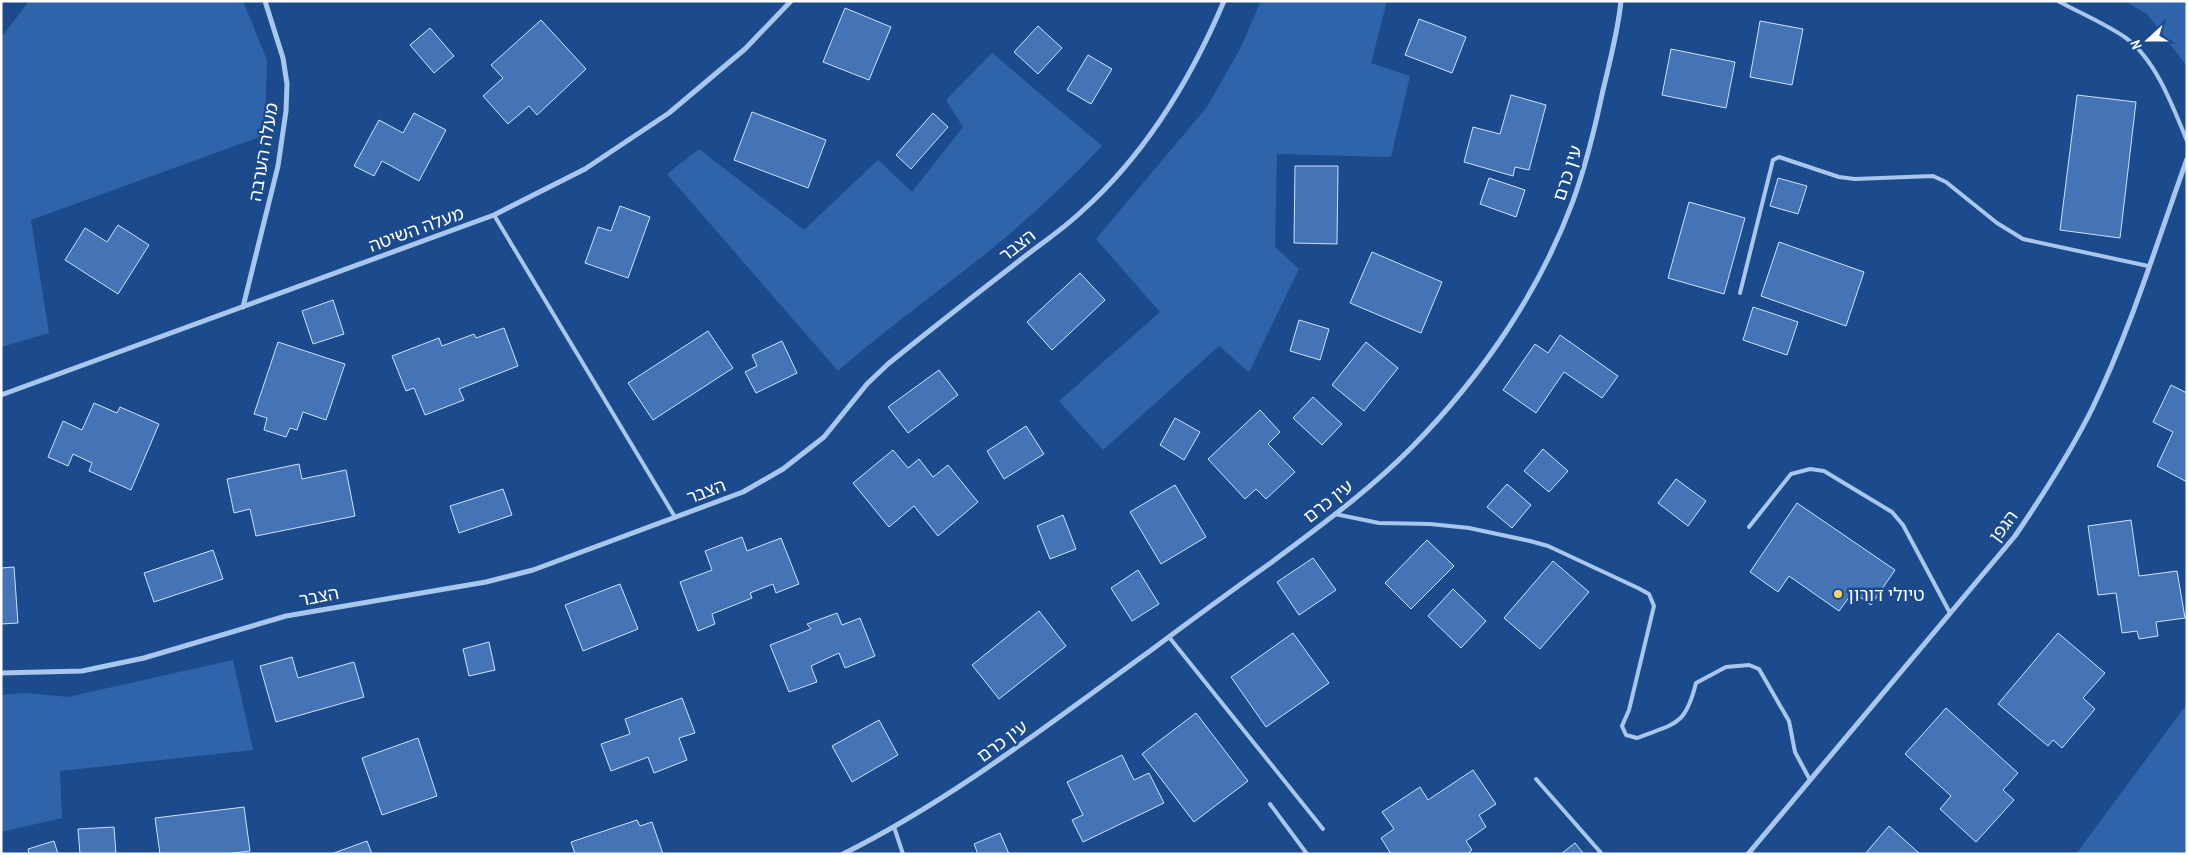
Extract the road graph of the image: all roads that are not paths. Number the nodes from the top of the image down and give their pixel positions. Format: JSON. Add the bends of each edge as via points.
{"nodes":[{"id":1,"x":265,"y":1,"type":"edge"},
{"id":2,"x":791,"y":1,"type":"edge"},
{"id":3,"x":1224,"y":1,"type":"edge"},
{"id":4,"x":1621,"y":1,"type":"edge"},
{"id":5,"x":2058,"y":1,"type":"edge"},
{"id":6,"x":2187,"y":141,"type":"edge"},
{"id":7,"x":2187,"y":159,"type":"edge"},
{"id":8,"x":494,"y":215,"type":"junction"},
{"id":9,"x":2148,"y":266,"type":"junction"},
{"id":10,"x":1740,"y":293,"type":"dead end"},
{"id":11,"x":243,"y":307,"type":"junction"},
{"id":12,"x":1,"y":395,"type":"edge"},
{"id":13,"x":1335,"y":514,"type":"junction"},
{"id":14,"x":675,"y":517,"type":"junction"},
{"id":15,"x":1749,"y":527,"type":"dead end"},
{"id":16,"x":1950,"y":613,"type":"junction"},
{"id":17,"x":1169,"y":636,"type":"junction"},
{"id":18,"x":1,"y":673,"type":"edge"},
{"id":19,"x":1536,"y":779,"type":"dead end"},
{"id":20,"x":1810,"y":780,"type":"junction"},
{"id":21,"x":1270,"y":804,"type":"dead end"},
{"id":22,"x":894,"y":827,"type":"junction"},
{"id":23,"x":1322,"y":829,"type":"dead end"},
{"id":24,"x":842,"y":854,"type":"edge"},
{"id":25,"x":903,"y":854,"type":"edge"},
{"id":26,"x":1307,"y":854,"type":"edge"},
{"id":27,"x":1602,"y":854,"type":"edge"},
{"id":28,"x":1748,"y":854,"type":"edge"}],
"edges":[{"from":1,"to":11,"type":"street","name":"מעלה הערבה","via":[[284,58],[286,111],[278,166]]},
{"from":2,"to":8,"type":"street","name":"מעלה השיטה","via":[[745,48],[669,113],[584,169]]},
{"from":3,"to":14,"type":"street","name":"הצבר","via":[[1210,35],[1166,113],[1111,182],[1081,212],[888,364],[867,384],[824,437],[783,469],[743,492]]},
{"from":4,"to":13,"type":"street","name":"עין כרם","via":[[1589,152],[1573,201],[1530,292],[1505,334],[1445,412],[1411,448]]},
{"from":5,"to":6,"type":"lane","via":[[2127,38],[2144,56],[2172,102]]},
{"from":7,"to":9,"type":"street","name":"הגפן"},
{"from":8,"to":11,"type":"street","name":"מעלה השיטה"},
{"from":8,"to":14,"type":"lane"},
{"from":9,"to":10,"type":"lane","via":[[2023,239],[1997,223],[1946,182],[1933,176],[1855,179],[1839,177],[1779,157],[1773,160]]},
{"from":9,"to":16,"type":"street","name":"הגפן","via":[[2120,346],[2071,448],[2015,536]]},
{"from":11,"to":12,"type":"street","name":"מעלה השיטה"},
{"from":13,"to":17,"type":"street","name":"עין כרם"},
{"from":13,"to":20,"type":"lane","via":[[1379,522],[1469,528],[1530,541],[1548,546],[1649,594],[1654,606],[1629,710],[1622,726],[1626,735],[1637,738],[1680,721],[1691,704],[1696,683],[1726,667],[1749,665],[1759,669],[1777,697],[1789,721],[1795,752]]},
{"from":14,"to":18,"type":"street","name":"הצבר","via":[[533,570],[486,582],[286,616],[101,668]]},
{"from":15,"to":16,"type":"lane","via":[[1791,474],[1810,469],[1824,471],[1892,512],[1903,526]]},
{"from":16,"to":20,"type":"street","name":"הגפן"},
{"from":17,"to":22,"type":"street","name":"עין כרם","via":[[964,785]]},
{"from":17,"to":23,"type":"lane"},
{"from":19,"to":27,"type":"lane"},
{"from":20,"to":28,"type":"street","name":"הגפן"},
{"from":21,"to":26,"type":"lane"},
{"from":22,"to":24,"type":"street","name":"עין כרם"},
{"from":22,"to":25,"type":"lane"}]}
